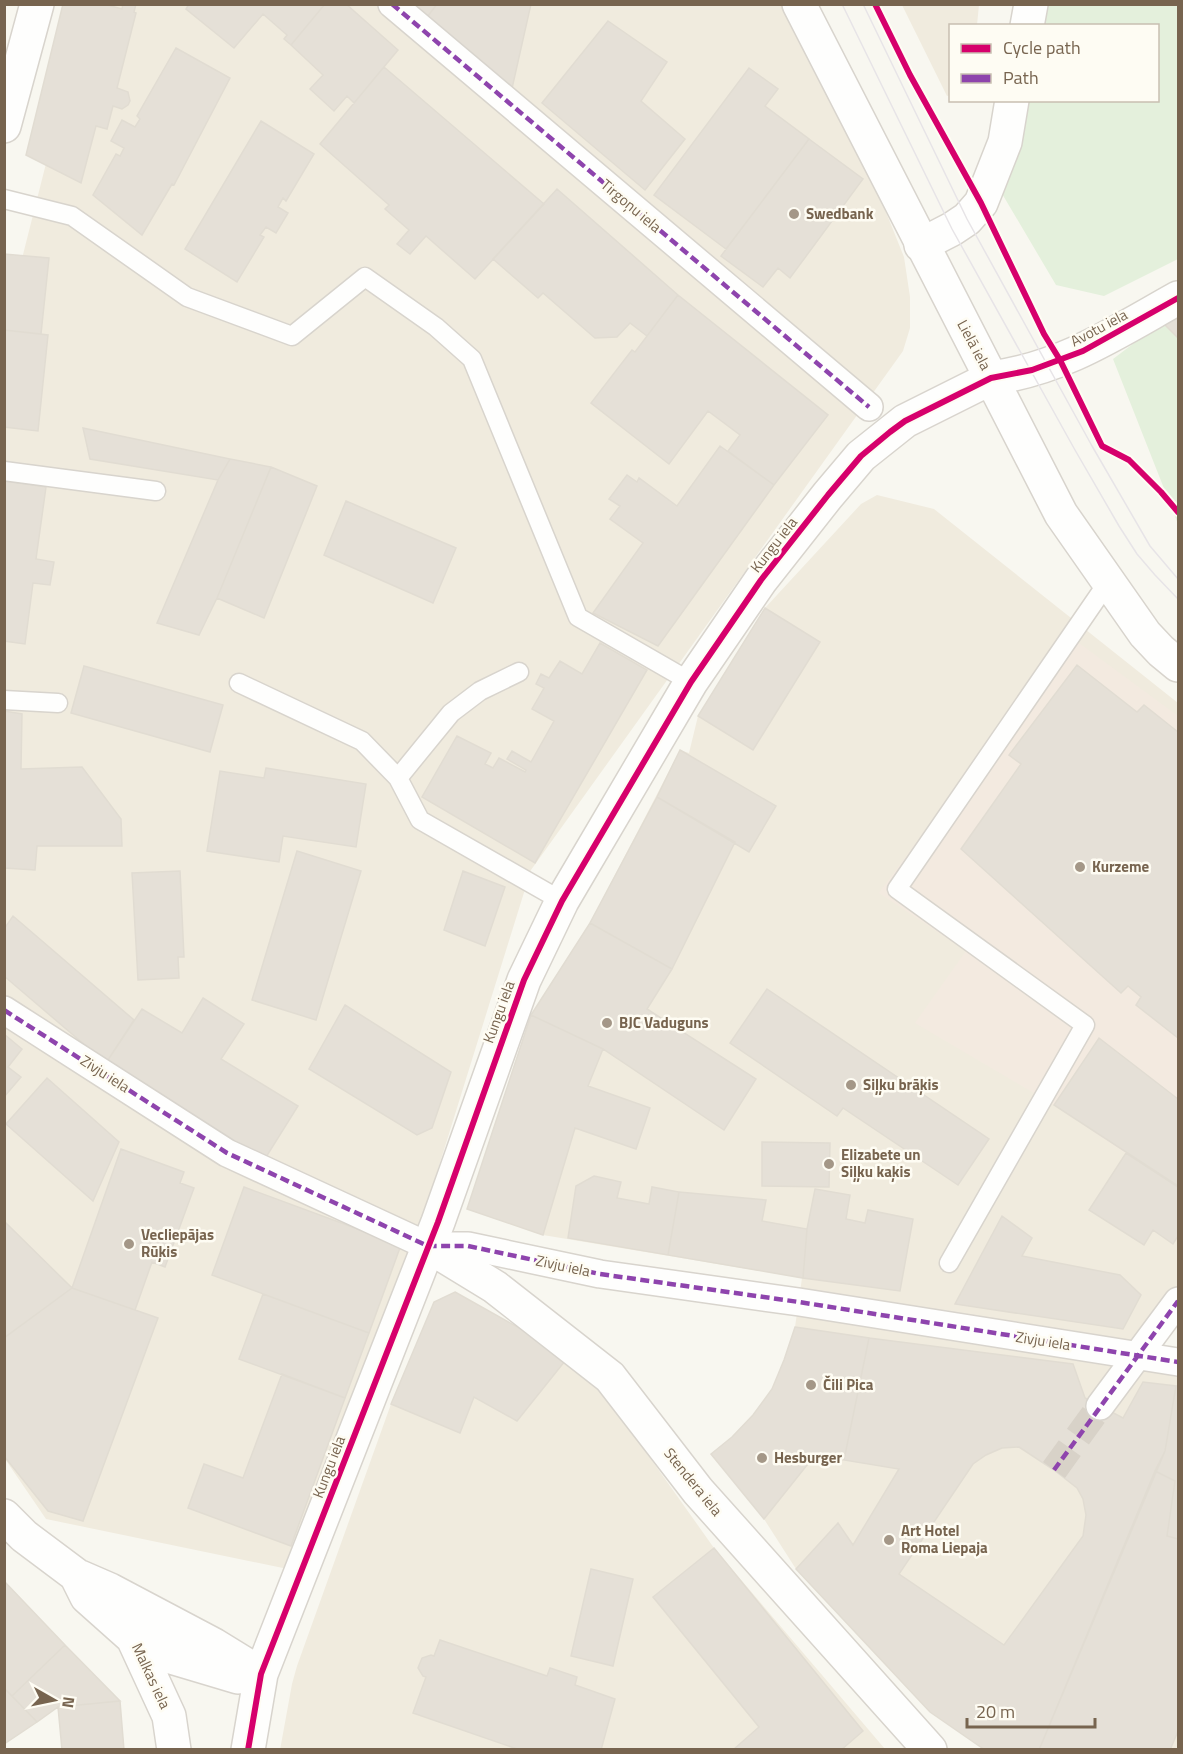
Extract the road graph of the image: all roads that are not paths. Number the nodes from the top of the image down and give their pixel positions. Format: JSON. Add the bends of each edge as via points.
{"nodes":[{"id":1,"x":37,"y":4,"type":"edge"},
{"id":2,"x":392,"y":4,"type":"edge"},
{"id":3,"x":799,"y":4,"type":"edge"},
{"id":4,"x":1030,"y":4,"type":"edge"},
{"id":5,"x":1027,"y":24,"type":"edge"},
{"id":6,"x":1012,"y":102,"type":"edge"},
{"id":7,"x":4,"y":126,"type":"edge"},
{"id":8,"x":4,"y":199,"type":"edge"},
{"id":9,"x":921,"y":245,"type":"junction"},
{"id":10,"x":1179,"y":298,"type":"edge"},
{"id":11,"x":991,"y":378,"type":"junction"},
{"id":12,"x":869,"y":407,"type":"dead end"},
{"id":13,"x":4,"y":471,"type":"edge"},
{"id":14,"x":156,"y":491,"type":"dead end"},
{"id":15,"x":1108,"y":582,"type":"junction"},
{"id":16,"x":1179,"y":665,"type":"edge"},
{"id":17,"x":519,"y":672,"type":"dead end"},
{"id":18,"x":691,"y":682,"type":"junction"},
{"id":19,"x":238,"y":683,"type":"dead end"},
{"id":20,"x":4,"y":700,"type":"edge"},
{"id":21,"x":58,"y":703,"type":"dead end"},
{"id":22,"x":398,"y":778,"type":"junction"},
{"id":23,"x":562,"y":901,"type":"junction"},
{"id":24,"x":4,"y":1010,"type":"edge"},
{"id":25,"x":428,"y":1246,"type":"junction"},
{"id":26,"x":949,"y":1263,"type":"dead end"},
{"id":27,"x":1179,"y":1301,"type":"edge"},
{"id":28,"x":1137,"y":1356,"type":"junction"},
{"id":29,"x":1179,"y":1362,"type":"edge"},
{"id":30,"x":1100,"y":1406,"type":"tunnel mouth"},
{"id":31,"x":4,"y":1516,"type":"edge"},
{"id":32,"x":76,"y":1575,"type":"junction"},
{"id":33,"x":133,"y":1638,"type":"junction"},
{"id":34,"x":261,"y":1674,"type":"junction"},
{"id":35,"x":174,"y":1749,"type":"edge"},
{"id":36,"x":248,"y":1749,"type":"edge"},
{"id":37,"x":930,"y":1749,"type":"edge"}],
"edges":[{"from":1,"to":7,"type":"street"},
{"from":2,"to":12,"type":"street","name":"Tirgoņu iela"},
{"from":3,"to":9,"type":"street","name":"Lielā iela"},
{"from":4,"to":5,"type":"street"},
{"from":6,"to":9,"type":"street","via":[[1005,142],[981,203],[967,219]]},
{"from":8,"to":18,"type":"lane","via":[[72,216],[187,297],[292,336],[365,277],[436,327],[472,359],[578,617]]},
{"from":9,"to":11,"type":"street","name":"Lielā iela"},
{"from":10,"to":11,"type":"street","name":"Avotu iela","via":[[1083,351],[1032,370]]},
{"from":11,"to":15,"type":"street","name":"Lielā iela","via":[[1061,514]]},
{"from":11,"to":18,"type":"street","name":"Kungu iela","via":[[905,422],[861,456],[761,580]]},
{"from":13,"to":14,"type":"lane"},
{"from":15,"to":16,"type":"street","name":"Lielā iela","via":[[1145,634]]},
{"from":15,"to":26,"type":"lane","via":[[897,889],[1085,1025]]},
{"from":17,"to":22,"type":"lane","via":[[480,691],[451,713]]},
{"from":18,"to":23,"type":"street","name":"Kungu iela"},
{"from":19,"to":22,"type":"lane","via":[[362,741]]},
{"from":20,"to":21,"type":"lane"},
{"from":22,"to":23,"type":"lane","via":[[420,820]]},
{"from":23,"to":25,"type":"street","name":"Kungu iela","via":[[524,980]]},
{"from":24,"to":25,"type":"street","name":"Zivju iela","via":[[227,1153]]},
{"from":25,"to":28,"type":"street","name":"Zivju iela","via":[[468,1246],[600,1274]]},
{"from":25,"to":34,"type":"street","name":"Kungu iela"},
{"from":25,"to":37,"type":"street","name":"Stendera iela","via":[[495,1287],[610,1377],[698,1491]]},
{"from":27,"to":28,"type":"street"},
{"from":28,"to":29,"type":"street","name":"Zivju iela"},
{"from":28,"to":30,"type":"street"},
{"from":31,"to":32,"type":"street","name":"Malkas iela"},
{"from":32,"to":33,"type":"street","name":"Malkas iela","via":[[87,1597]]},
{"from":32,"to":34,"type":"street","via":[[214,1645]]},
{"from":33,"to":34,"type":"street","via":[[171,1657],[238,1677]]},
{"from":33,"to":35,"type":"street","name":"Malkas iela","via":[[169,1716]]},
{"from":34,"to":36,"type":"street","name":"Kungu iela"}]}
